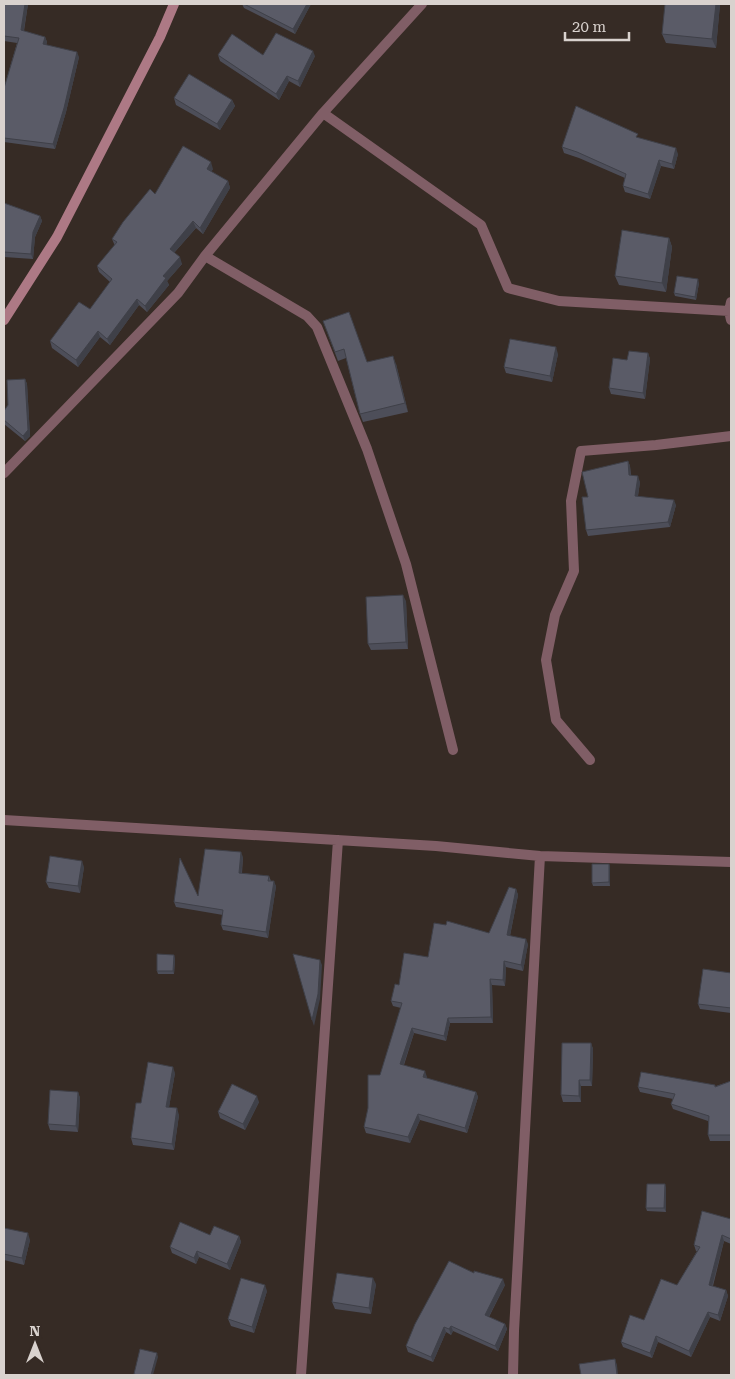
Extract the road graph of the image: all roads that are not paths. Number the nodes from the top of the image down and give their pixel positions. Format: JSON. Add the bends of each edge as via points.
{"nodes":[{"id":1,"x":174,"y":4,"type":"edge"},
{"id":2,"x":422,"y":4,"type":"edge"},
{"id":3,"x":323,"y":113,"type":"junction"},
{"id":4,"x":205,"y":256,"type":"junction"},
{"id":5,"x":730,"y":311,"type":"edge"},
{"id":6,"x":4,"y":320,"type":"edge"},
{"id":7,"x":731,"y":436,"type":"edge"},
{"id":8,"x":4,"y":473,"type":"edge"},
{"id":9,"x":453,"y":750,"type":"dead end"},
{"id":10,"x":590,"y":760,"type":"dead end"},
{"id":11,"x":4,"y":820,"type":"edge"},
{"id":12,"x":338,"y":840,"type":"junction"},
{"id":13,"x":540,"y":856,"type":"junction"},
{"id":14,"x":731,"y":862,"type":"edge"},
{"id":15,"x":301,"y":1375,"type":"edge"},
{"id":16,"x":513,"y":1375,"type":"edge"}],
"edges":[{"from":1,"to":6,"type":"street","via":[[56,237]]},
{"from":2,"to":3,"type":"street"},
{"from":3,"to":4,"type":"street"},
{"from":3,"to":5,"type":"street","via":[[481,225],[508,288],[559,301]]},
{"from":4,"to":8,"type":"street","via":[[178,292]]},
{"from":4,"to":9,"type":"street","via":[[307,316],[317,327],[367,449],[406,564]]},
{"from":7,"to":10,"type":"street","via":[[580,450],[571,501],[574,571],[554,615],[546,660],[556,720]]},
{"from":11,"to":12,"type":"street"},
{"from":12,"to":13,"type":"street"},
{"from":12,"to":15,"type":"street"},
{"from":13,"to":14,"type":"street"},
{"from":13,"to":16,"type":"street"}]}
